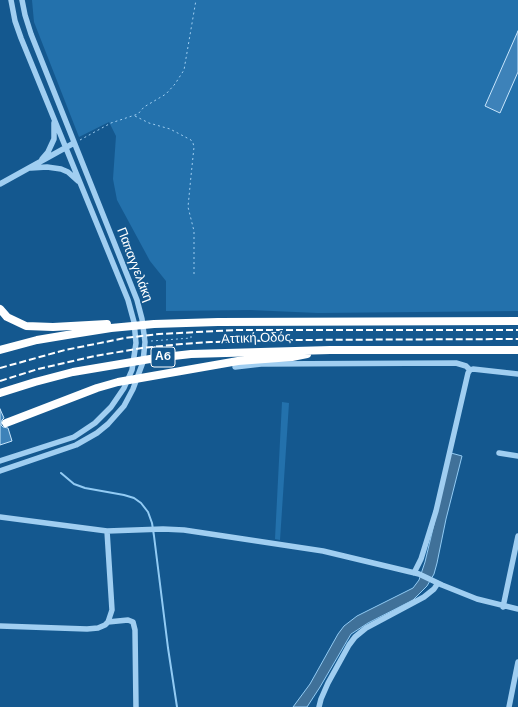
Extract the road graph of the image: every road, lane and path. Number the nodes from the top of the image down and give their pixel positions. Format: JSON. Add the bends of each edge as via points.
{"nodes":[{"id":1,"x":12,"y":0,"type":"edge"},
{"id":2,"x":22,"y":0,"type":"edge"},
{"id":3,"x":196,"y":0,"type":"edge"},
{"id":4,"x":135,"y":116,"type":"junction"},
{"id":5,"x":54,"y":118,"type":"junction"},
{"id":6,"x":74,"y":143,"type":"junction"},
{"id":7,"x":66,"y":148,"type":"junction"},
{"id":8,"x":40,"y":161,"type":"junction"},
{"id":9,"x":28,"y":168,"type":"junction"},
{"id":10,"x":0,"y":184,"type":"edge"},
{"id":11,"x":82,"y":187,"type":"junction"},
{"id":12,"x":194,"y":276,"type":"dead end"},
{"id":13,"x":0,"y":309,"type":"edge"},
{"id":14,"x":518,"y":321,"type":"edge"},
{"id":15,"x":154,"y":324,"type":"junction"},
{"id":16,"x":191,"y":334,"type":"dead end"},
{"id":17,"x":191,"y":338,"type":"junction"},
{"id":18,"x":191,"y":341,"type":"dead end"},
{"id":19,"x":145,"y":342,"type":"junction"},
{"id":20,"x":0,"y":350,"type":"edge"},
{"id":21,"x":330,"y":350,"type":"junction"},
{"id":22,"x":518,"y":350,"type":"edge"},
{"id":23,"x":235,"y":367,"type":"dead end"},
{"id":24,"x":470,"y":370,"type":"junction"},
{"id":25,"x":518,"y":374,"type":"edge"},
{"id":26,"x":0,"y":393,"type":"edge"},
{"id":27,"x":6,"y":423,"type":"dead end"},
{"id":28,"x":499,"y":453,"type":"dead end"},
{"id":29,"x":518,"y":456,"type":"edge"},
{"id":30,"x":0,"y":461,"type":"edge"},
{"id":31,"x":0,"y":471,"type":"edge"},
{"id":32,"x":0,"y":517,"type":"edge"},
{"id":33,"x":106,"y":531,"type":"junction"},
{"id":34,"x":518,"y":536,"type":"edge"},
{"id":35,"x":417,"y":574,"type":"junction"},
{"id":36,"x":435,"y":582,"type":"junction"},
{"id":37,"x":504,"y":606,"type":"junction"},
{"id":38,"x":518,"y":609,"type":"edge"},
{"id":39,"x":108,"y":622,"type":"junction"},
{"id":40,"x":1,"y":624,"type":"edge"},
{"id":41,"x":518,"y":662,"type":"edge"},
{"id":42,"x":136,"y":707,"type":"edge"},
{"id":43,"x":319,"y":707,"type":"edge"},
{"id":44,"x":509,"y":707,"type":"edge"}],
"edges":[{"from":1,"to":5,"type":"street","name":"Παπαγγελάκη","via":[[21,38]]},
{"from":2,"to":6,"type":"street","name":"Παπαγγελάκη","via":[[31,34]]},
{"from":3,"to":4,"type":"path","via":[[186,61],[181,75],[166,94],[147,105]]},
{"from":4,"to":6,"type":"path","via":[[111,123]]},
{"from":4,"to":12,"type":"path","via":[[170,129],[193,143],[188,207],[194,231]]},
{"from":5,"to":7,"type":"street","name":"Παπαγγελάκη"},
{"from":5,"to":8,"type":"street","via":[[54,139]]},
{"from":6,"to":7,"type":"street"},
{"from":6,"to":19,"type":"street","name":"Παπαγγελάκη","via":[[137,300]]},
{"from":7,"to":8,"type":"street"},
{"from":7,"to":11,"type":"street","name":"Παπαγγελάκη"},
{"from":8,"to":9,"type":"street"},
{"from":9,"to":10,"type":"street"},
{"from":9,"to":11,"type":"street","via":[[61,169],[74,176]]},
{"from":11,"to":30,"type":"street","name":"Παπαγγελάκη","via":[[128,300],[134,322],[135,352],[129,378],[118,398],[104,415],[74,437]]},
{"from":13,"to":15,"type":"highway","via":[[7,318],[26,326]]},
{"from":14,"to":15,"type":"highway","name":"Αττική Οδός"},
{"from":15,"to":20,"type":"highway","name":"Αττική Οδός","via":[[37,340]]},
{"from":16,"to":17,"type":"path"},
{"from":17,"to":18,"type":"path"},
{"from":17,"to":19,"type":"path"},
{"from":19,"to":31,"type":"street","name":"Παπαγγελάκη","via":[[140,372],[129,396],[108,424],[87,440],[62,451]]},
{"from":21,"to":22,"type":"highway","name":"Αττική Οδός","number":"Α6"},
{"from":21,"to":26,"type":"highway","name":"Αττική Οδός","number":"Α6","via":[[229,352],[156,358],[73,372]]},
{"from":21,"to":27,"type":"highway","via":[[292,357],[238,361],[118,382]]},
{"from":23,"to":24,"type":"street","via":[[261,364],[456,363]]},
{"from":24,"to":25,"type":"street"},
{"from":24,"to":35,"type":"street","via":[[436,511]]},
{"from":28,"to":29,"type":"street"},
{"from":32,"to":33,"type":"street"},
{"from":33,"to":35,"type":"street","via":[[184,530],[323,551]]},
{"from":33,"to":39,"type":"street","via":[[112,610]]},
{"from":34,"to":37,"type":"street"},
{"from":35,"to":36,"type":"street"},
{"from":36,"to":37,"type":"street","via":[[476,599]]},
{"from":36,"to":43,"type":"street","via":[[434,589],[424,597],[366,628],[355,637],[328,683]]},
{"from":37,"to":38,"type":"street"},
{"from":39,"to":40,"type":"street","via":[[98,628],[87,629]]},
{"from":39,"to":42,"type":"street","via":[[133,622]]},
{"from":41,"to":44,"type":"street"}]}
